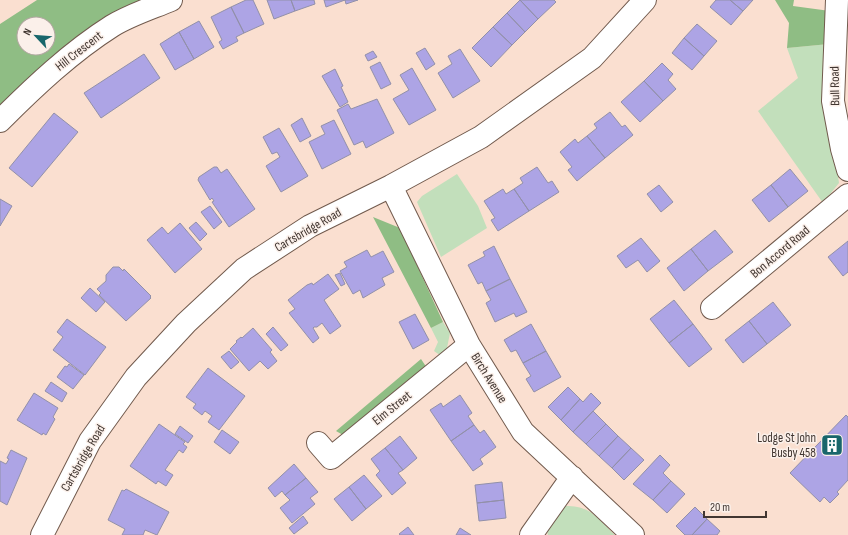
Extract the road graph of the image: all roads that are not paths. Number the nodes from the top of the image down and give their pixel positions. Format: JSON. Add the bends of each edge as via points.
{"nodes":[{"id":1,"x":171,"y":0,"type":"edge"},
{"id":2,"x":644,"y":0,"type":"edge"},
{"id":3,"x":837,"y":0,"type":"edge"},
{"id":4,"x":0,"y":122,"type":"edge"},
{"id":5,"x":848,"y":170,"type":"edge"},
{"id":6,"x":391,"y":186,"type":"junction"},
{"id":7,"x":848,"y":195,"type":"edge"},
{"id":8,"x":712,"y":308,"type":"dead end"},
{"id":9,"x":469,"y":345,"type":"junction"},
{"id":10,"x":318,"y":443,"type":"dead end"},
{"id":11,"x":572,"y":477,"type":"junction"},
{"id":12,"x":42,"y":535,"type":"edge"},
{"id":13,"x":531,"y":535,"type":"edge"},
{"id":14,"x":633,"y":535,"type":"edge"}],
"edges":[{"from":1,"to":4,"type":"street","name":"Hill Crescent","via":[[113,25],[69,58],[24,97]]},
{"from":2,"to":6,"type":"street","name":"Cartsbridge Road","via":[[592,58],[481,137]]},
{"from":3,"to":5,"type":"street","name":"Bull Road","via":[[833,100]]},
{"from":6,"to":9,"type":"street","name":"Birch Avenue"},
{"from":6,"to":12,"type":"street","name":"Cartsbridge Road","via":[[310,226],[244,269],[186,323],[136,377],[90,441]]},
{"from":7,"to":8,"type":"street","name":"Bon Accord Road"},
{"from":9,"to":10,"type":"street","name":"Elm Street","via":[[331,458]]},
{"from":9,"to":11,"type":"street","name":"Birch Avenue","via":[[523,432]]},
{"from":11,"to":13,"type":"street"},
{"from":11,"to":14,"type":"street","name":"Birch Avenue"}]}
